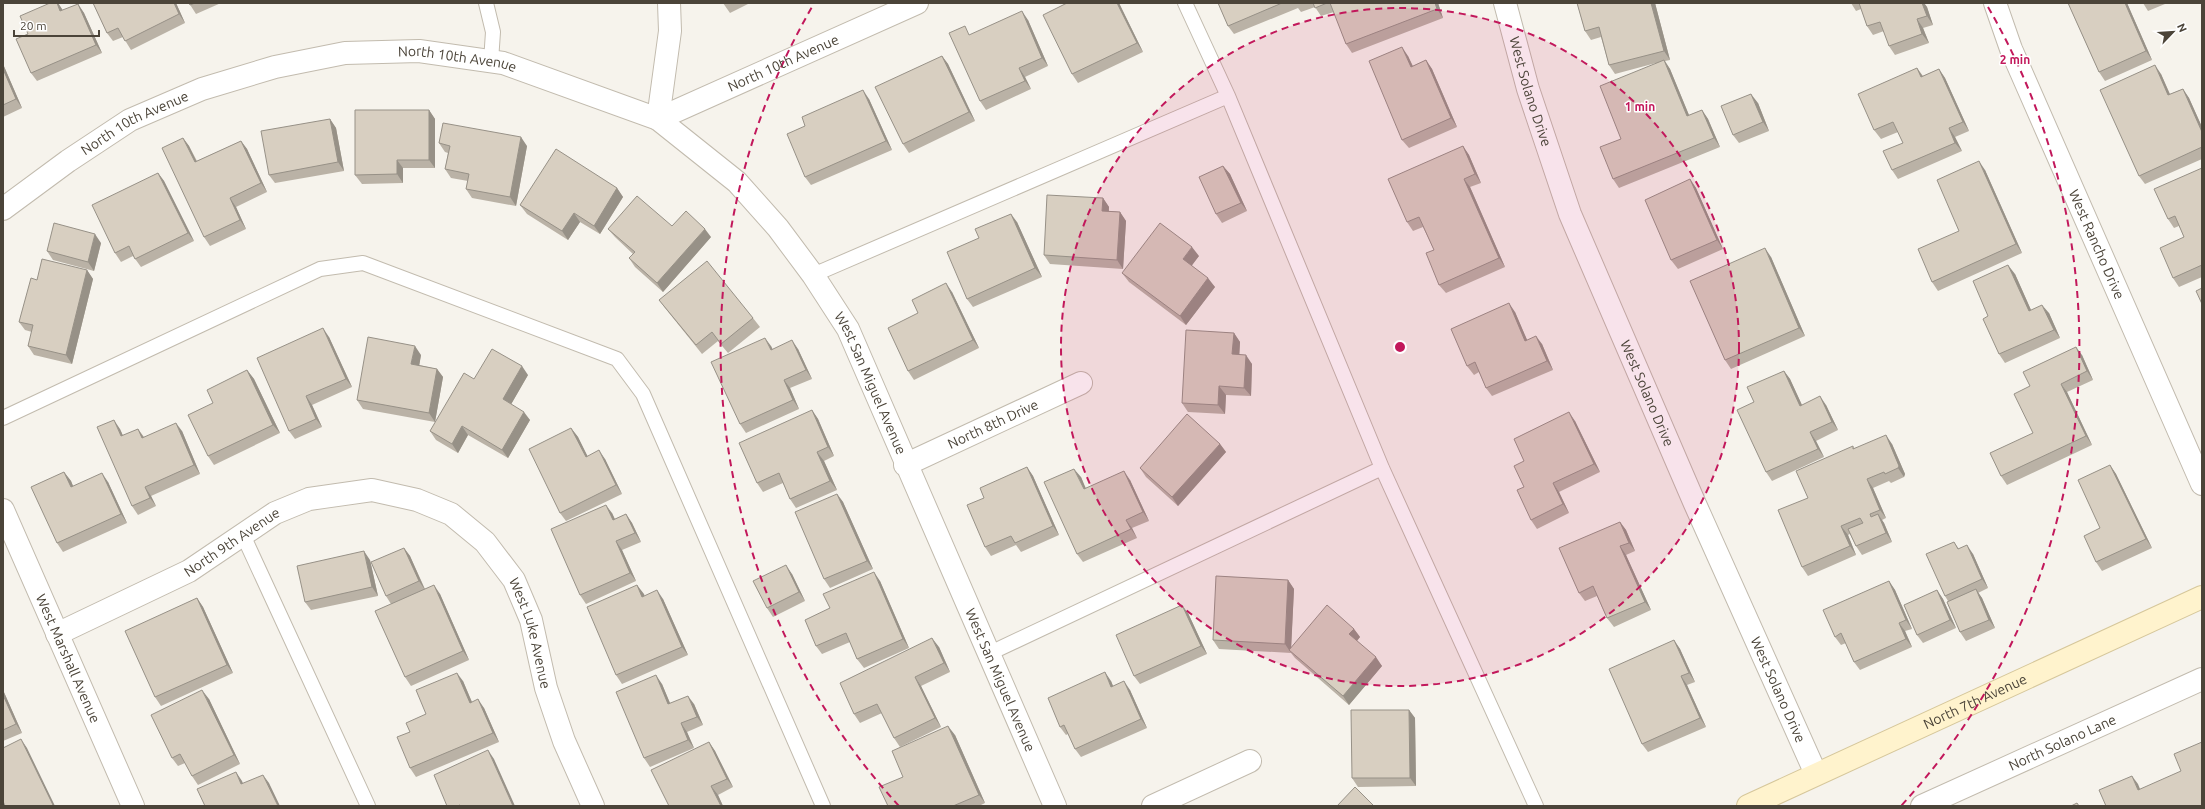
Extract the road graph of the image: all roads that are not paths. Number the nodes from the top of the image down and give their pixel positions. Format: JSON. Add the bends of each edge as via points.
{"nodes":[{"id":1,"x":486,"y":3,"type":"edge"},
{"id":2,"x":669,"y":3,"type":"edge"},
{"id":3,"x":917,"y":3,"type":"edge"},
{"id":4,"x":1185,"y":3,"type":"edge"},
{"id":5,"x":1505,"y":3,"type":"edge"},
{"id":6,"x":1994,"y":3,"type":"edge"},
{"id":7,"x":491,"y":61,"type":"junction"},
{"id":8,"x":1228,"y":96,"type":"junction"},
{"id":9,"x":658,"y":119,"type":"junction"},
{"id":10,"x":3,"y":209,"type":"edge"},
{"id":11,"x":813,"y":275,"type":"junction"},
{"id":12,"x":1082,"y":383,"type":"dead end"},
{"id":13,"x":3,"y":418,"type":"edge"},
{"id":14,"x":905,"y":465,"type":"junction"},
{"id":15,"x":1382,"y":468,"type":"junction"},
{"id":16,"x":2202,"y":484,"type":"edge"},
{"id":17,"x":416,"y":500,"type":"joint"},
{"id":18,"x":3,"y":510,"type":"edge"},
{"id":19,"x":243,"y":535,"type":"junction"},
{"id":20,"x":2202,"y":597,"type":"edge"},
{"id":21,"x":57,"y":634,"type":"junction"},
{"id":22,"x":988,"y":654,"type":"junction"},
{"id":23,"x":2202,"y":679,"type":"edge"},
{"id":24,"x":1250,"y":761,"type":"dead end"},
{"id":25,"x":1816,"y":774,"type":"junction"},
{"id":26,"x":1754,"y":805,"type":"edge"},
{"id":27,"x":133,"y":806,"type":"edge"},
{"id":28,"x":368,"y":806,"type":"edge"},
{"id":29,"x":593,"y":806,"type":"edge"},
{"id":30,"x":823,"y":806,"type":"edge"},
{"id":31,"x":1055,"y":806,"type":"edge"},
{"id":32,"x":1153,"y":806,"type":"edge"},
{"id":33,"x":1536,"y":806,"type":"edge"},
{"id":34,"x":1922,"y":806,"type":"edge"}],
"edges":[{"from":1,"to":7,"type":"lane","via":[[493,32]]},
{"from":2,"to":9,"type":"street","via":[[670,31]]},
{"from":3,"to":9,"type":"street","name":"North 10th Avenue"},
{"from":4,"to":8,"type":"lane"},
{"from":5,"to":25,"type":"street","name":"West Solano Drive","via":[[1528,89],[1570,214],[1695,504]]},
{"from":6,"to":16,"type":"street","name":"West Rancho Drive","via":[[2011,49]]},
{"from":7,"to":9,"type":"street","name":"North 10th Avenue","via":[[503,63]]},
{"from":7,"to":10,"type":"street","name":"North 10th Avenue","via":[[418,51],[345,53],[260,71],[202,89],[130,120],[68,161]]},
{"from":8,"to":11,"type":"lane"},
{"from":8,"to":15,"type":"lane"},
{"from":9,"to":11,"type":"street","name":"West San Miguel Avenue","via":[[737,182],[778,228]]},
{"from":11,"to":14,"type":"street","name":"West San Miguel Avenue","via":[[848,329]]},
{"from":12,"to":14,"type":"street","name":"North 8th Drive"},
{"from":13,"to":30,"type":"lane","via":[[320,269],[363,263],[617,359],[643,394]]},
{"from":14,"to":22,"type":"street","name":"West San Miguel Avenue"},
{"from":15,"to":22,"type":"lane"},
{"from":15,"to":33,"type":"lane"},
{"from":17,"to":19,"type":"street","name":"North 9th Avenue","via":[[372,490],[309,499],[275,513]]},
{"from":17,"to":29,"type":"street","name":"West Luke Avenue","via":[[451,514],[485,542],[514,580],[531,620],[546,688],[564,741]]},
{"from":18,"to":21,"type":"street","name":"West Marshall Avenue"},
{"from":19,"to":21,"type":"street","name":"North 9th Avenue","via":[[189,571]]},
{"from":19,"to":28,"type":"lane"},
{"from":20,"to":25,"type":"main road","name":"North 7th Avenue"},
{"from":21,"to":27,"type":"street","name":"West Marshall Avenue"},
{"from":22,"to":31,"type":"street","name":"West San Miguel Avenue"},
{"from":23,"to":34,"type":"street","name":"North Solano Lane"},
{"from":24,"to":32,"type":"street"},
{"from":25,"to":26,"type":"main road","name":"North 7th Avenue"}]}
